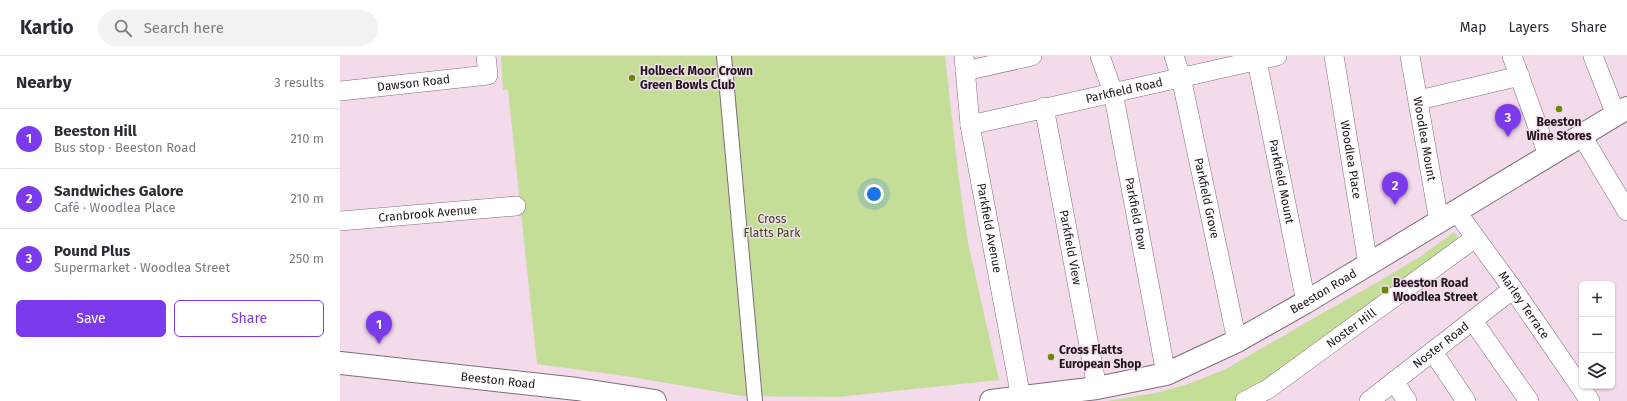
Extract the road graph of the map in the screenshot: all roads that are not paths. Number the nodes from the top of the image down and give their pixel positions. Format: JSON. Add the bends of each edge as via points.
{"nodes":[{"id":1,"x":486,"y":56,"type":"edge"},
{"id":2,"x":724,"y":56,"type":"edge"},
{"id":3,"x":1032,"y":56,"type":"edge"},
{"id":4,"x":1100,"y":56,"type":"edge"},
{"id":5,"x":1174,"y":56,"type":"edge"},
{"id":6,"x":1277,"y":56,"type":"edge"},
{"id":7,"x":1334,"y":56,"type":"edge"},
{"id":8,"x":1410,"y":56,"type":"edge"},
{"id":9,"x":1512,"y":56,"type":"edge"},
{"id":10,"x":1593,"y":56,"type":"edge"},
{"id":11,"x":1257,"y":61,"type":"junction"},
{"id":12,"x":964,"y":64,"type":"edge"},
{"id":13,"x":1520,"y":76,"type":"junction"},
{"id":14,"x":1181,"y":77,"type":"junction"},
{"id":15,"x":340,"y":91,"type":"edge"},
{"id":16,"x":1113,"y":92,"type":"junction"},
{"id":17,"x":1419,"y":100,"type":"junction"},
{"id":18,"x":1044,"y":107,"type":"junction"},
{"id":19,"x":1622,"y":112,"type":"edge"},
{"id":20,"x":970,"y":125,"type":"junction"},
{"id":21,"x":1582,"y":136,"type":"junction"},
{"id":22,"x":1548,"y":155,"type":"junction"},
{"id":23,"x":516,"y":206,"type":"dead end"},
{"id":24,"x":1627,"y":212,"type":"edge"},
{"id":25,"x":1448,"y":216,"type":"junction"},
{"id":26,"x":340,"y":221,"type":"edge"},
{"id":27,"x":1476,"y":238,"type":"junction"},
{"id":28,"x":1368,"y":264,"type":"junction"},
{"id":29,"x":1513,"y":289,"type":"junction"},
{"id":30,"x":1306,"y":302,"type":"junction"},
{"id":31,"x":1473,"y":321,"type":"junction"},
{"id":32,"x":1237,"y":341,"type":"junction"},
{"id":33,"x":1433,"y":352,"type":"junction"},
{"id":34,"x":340,"y":363,"type":"edge"},
{"id":35,"x":1166,"y":374,"type":"junction"},
{"id":36,"x":1394,"y":381,"type":"junction"},
{"id":37,"x":1097,"y":388,"type":"junction"},
{"id":38,"x":1273,"y":395,"type":"edge"},
{"id":39,"x":1006,"y":400,"type":"edge"},
{"id":40,"x":655,"y":401,"type":"edge"},
{"id":41,"x":755,"y":401,"type":"edge"},
{"id":42,"x":1245,"y":401,"type":"edge"},
{"id":43,"x":1369,"y":401,"type":"edge"},
{"id":44,"x":1407,"y":401,"type":"edge"},
{"id":45,"x":1466,"y":401,"type":"edge"},
{"id":46,"x":1529,"y":401,"type":"edge"},
{"id":47,"x":1590,"y":401,"type":"edge"}],
"edges":[{"from":1,"to":15,"type":"street","name":"Dawson Road","via":[[488,75]]},
{"from":2,"to":41,"type":"street"},
{"from":3,"to":12,"type":"street"},
{"from":4,"to":16,"type":"street","name":"Parkfield Row"},
{"from":5,"to":14,"type":"street","name":"Parkfield Grove"},
{"from":6,"to":11,"type":"street","name":"Parkfield Road"},
{"from":7,"to":28,"type":"street","name":"Woodlea Place"},
{"from":8,"to":17,"type":"street","name":"Woodlea Mount"},
{"from":9,"to":13,"type":"street"},
{"from":10,"to":19,"type":"street"},
{"from":11,"to":14,"type":"street","name":"Parkfield Road"},
{"from":11,"to":30,"type":"street","name":"Parkfield Mount"},
{"from":12,"to":20,"type":"street","name":"Parkfield Avenue"},
{"from":13,"to":17,"type":"street"},
{"from":13,"to":22,"type":"street"},
{"from":14,"to":16,"type":"street","name":"Parkfield Road"},
{"from":14,"to":32,"type":"street","name":"Parkfield Grove"},
{"from":16,"to":18,"type":"street","name":"Parkfield Road"},
{"from":16,"to":35,"type":"street","name":"Parkfield Row"},
{"from":17,"to":25,"type":"street","name":"Woodlea Mount"},
{"from":18,"to":20,"type":"street","name":"Parkfield Road"},
{"from":18,"to":37,"type":"street","name":"Parkfield View"},
{"from":19,"to":21,"type":"street","name":"Beeston Road"},
{"from":20,"to":39,"type":"street","name":"Parkfield Avenue"},
{"from":21,"to":22,"type":"street","name":"Beeston Road"},
{"from":21,"to":24,"type":"street"},
{"from":22,"to":25,"type":"street","name":"Beeston Road"},
{"from":23,"to":26,"type":"street","name":"Cranbrook Avenue"},
{"from":25,"to":27,"type":"street","name":"Marley Terrace"},
{"from":25,"to":28,"type":"street","name":"Beeston Road"},
{"from":27,"to":29,"type":"street","name":"Marley Terrace"},
{"from":27,"to":38,"type":"street","name":"Noster Hill"},
{"from":28,"to":30,"type":"street","name":"Beeston Road"},
{"from":29,"to":31,"type":"street","name":"Noster Road"},
{"from":29,"to":47,"type":"street","name":"Marley Terrace"},
{"from":30,"to":32,"type":"street","name":"Beeston Road"},
{"from":31,"to":33,"type":"street","name":"Noster Road"},
{"from":31,"to":46,"type":"street"},
{"from":32,"to":35,"type":"street","name":"Beeston Road"},
{"from":33,"to":36,"type":"street","name":"Noster Road"},
{"from":33,"to":45,"type":"street"},
{"from":34,"to":40,"type":"street","name":"Beeston Road","via":[[576,389]]},
{"from":35,"to":37,"type":"street","name":"Beeston Road"},
{"from":36,"to":43,"type":"street","name":"Noster Road"},
{"from":36,"to":44,"type":"street"},
{"from":37,"to":39,"type":"street","name":"Beeston Road"},
{"from":38,"to":42,"type":"street","name":"Noster Hill"}]}
